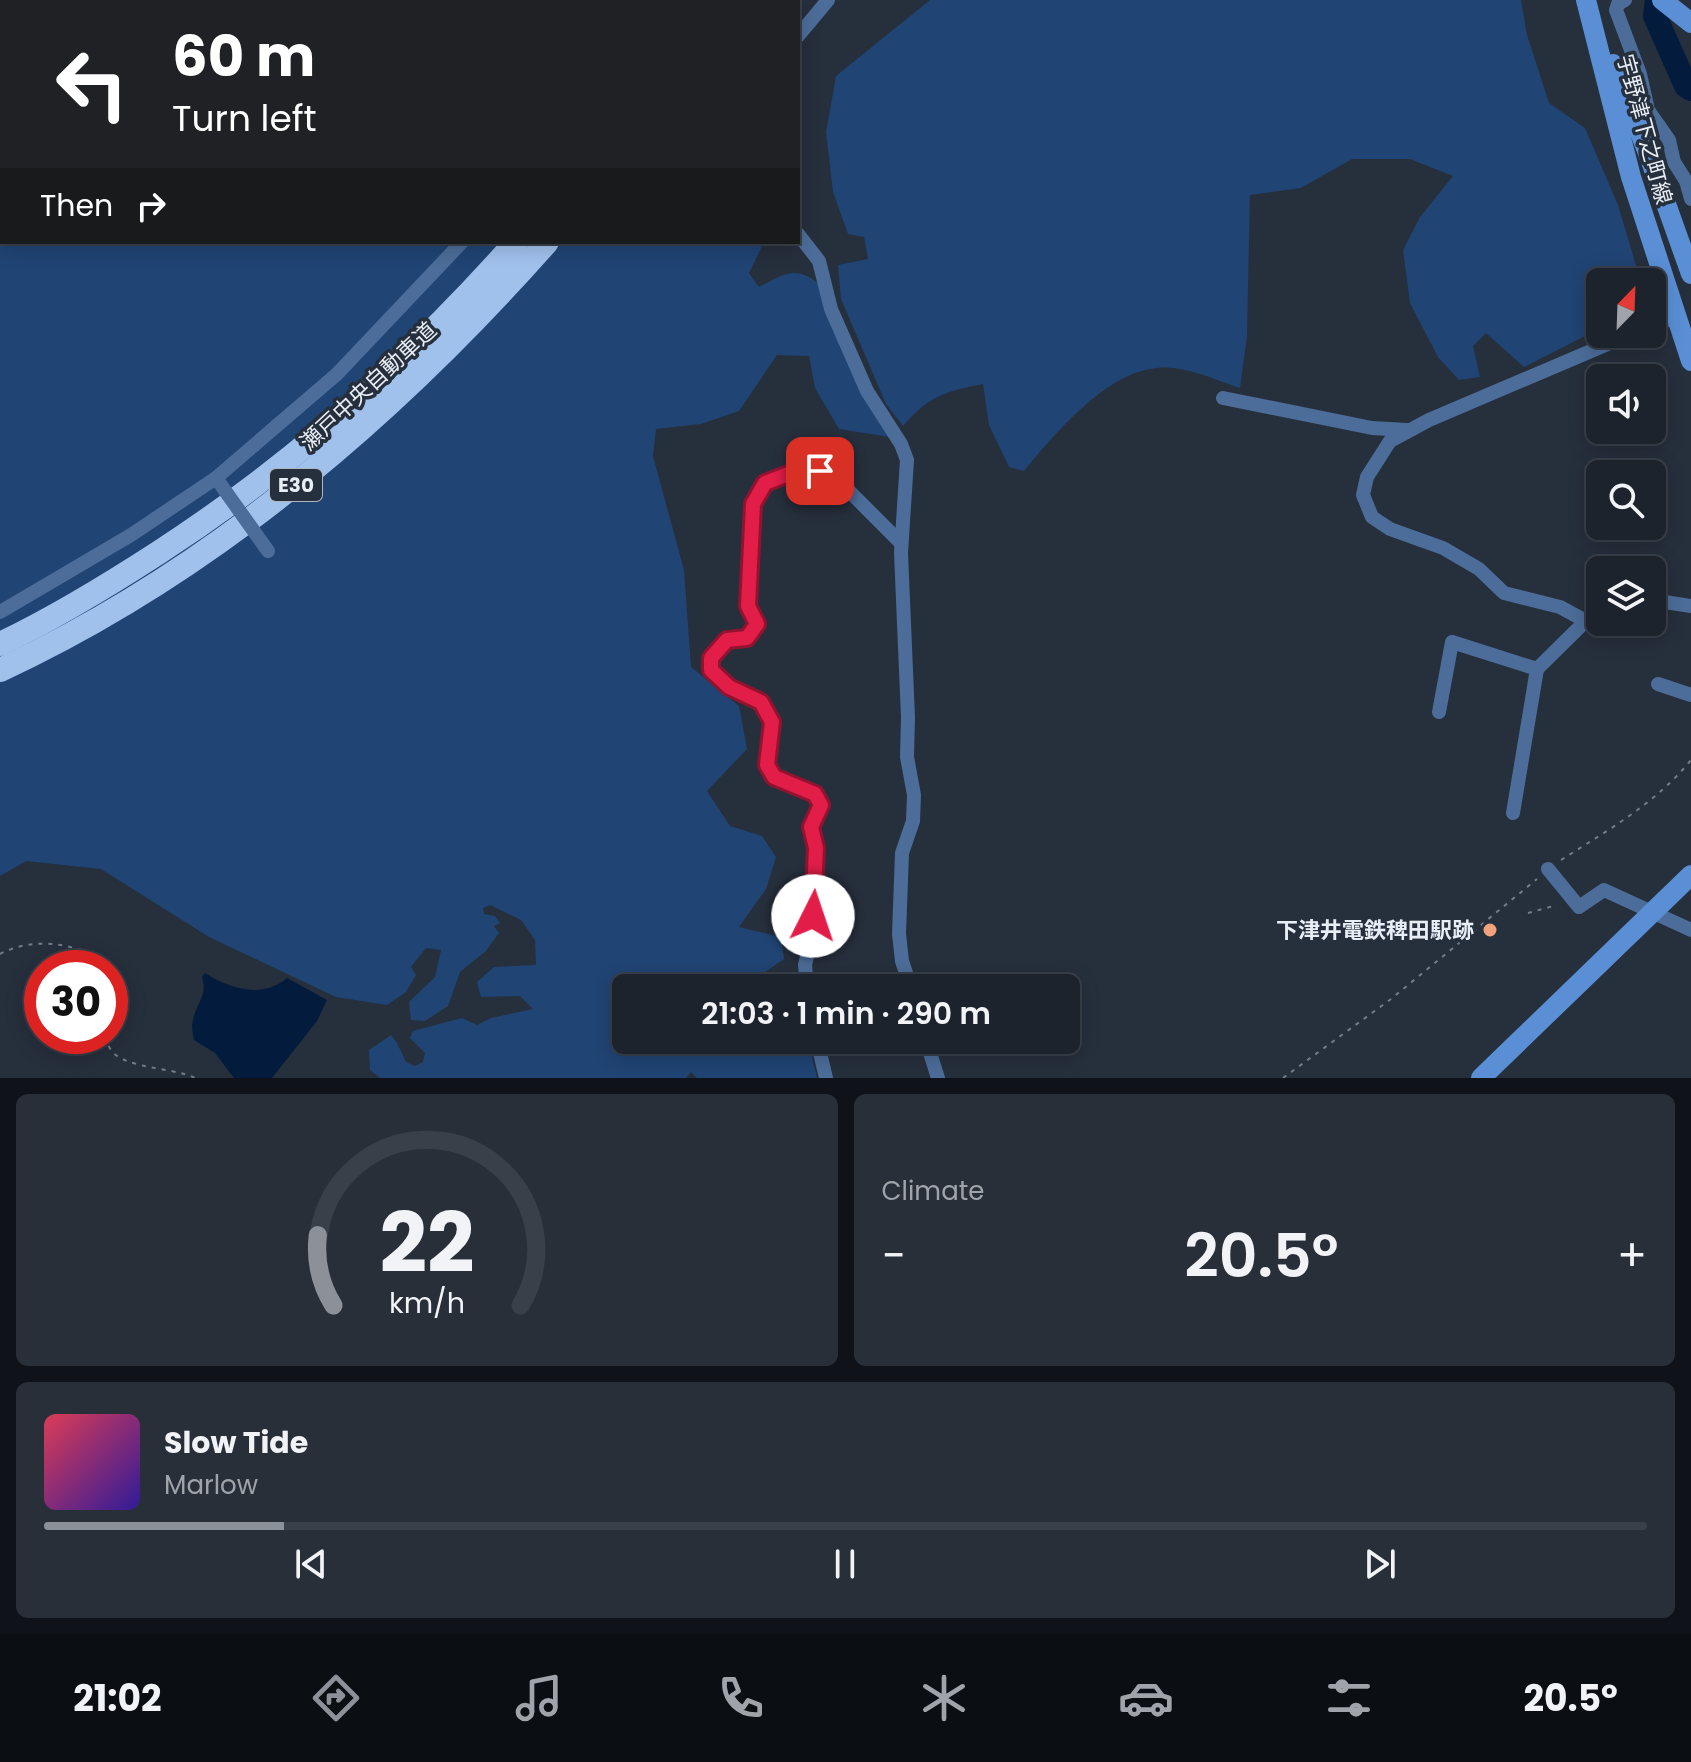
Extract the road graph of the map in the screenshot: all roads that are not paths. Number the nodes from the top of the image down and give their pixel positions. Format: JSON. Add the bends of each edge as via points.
{"nodes":[{"id":1,"x":828,"y":0,"type":"edge"},
{"id":2,"x":1588,"y":0,"type":"edge"},
{"id":3,"x":1625,"y":0,"type":"edge"},
{"id":4,"x":1665,"y":2,"type":"edge"},
{"id":5,"x":1691,"y":23,"type":"edge"},
{"id":6,"x":800,"y":33,"type":"edge"},
{"id":7,"x":1691,"y":199,"type":"edge"},
{"id":8,"x":800,"y":237,"type":"edge"},
{"id":9,"x":460,"y":244,"type":"edge"},
{"id":10,"x":514,"y":244,"type":"edge"},
{"id":11,"x":545,"y":244,"type":"edge"},
{"id":12,"x":1691,"y":274,"type":"edge"},
{"id":13,"x":1676,"y":317,"type":"junction"},
{"id":14,"x":1666,"y":321,"type":"edge"},
{"id":15,"x":1599,"y":348,"type":"edge"},
{"id":16,"x":1691,"y":361,"type":"edge"},
{"id":17,"x":1223,"y":398,"type":"dead end"},
{"id":18,"x":1410,"y":430,"type":"junction"},
{"id":19,"x":216,"y":478,"type":"junction"},
{"id":20,"x":901,"y":543,"type":"junction"},
{"id":21,"x":268,"y":551,"type":"dead end"},
{"id":22,"x":1666,"y":602,"type":"edge"},
{"id":23,"x":1691,"y":606,"type":"edge"},
{"id":24,"x":0,"y":612,"type":"edge"},
{"id":25,"x":1584,"y":620,"type":"joint"},
{"id":26,"x":0,"y":644,"type":"edge"},
{"id":27,"x":1537,"y":669,"type":"junction"},
{"id":28,"x":0,"y":670,"type":"edge"},
{"id":29,"x":1658,"y":684,"type":"dead end"},
{"id":30,"x":1691,"y":695,"type":"edge"},
{"id":31,"x":1439,"y":712,"type":"dead end"},
{"id":32,"x":1513,"y":813,"type":"dead end"},
{"id":33,"x":1548,"y":869,"type":"road end"},
{"id":34,"x":1691,"y":875,"type":"edge"},
{"id":35,"x":1652,"y":912,"type":"junction"},
{"id":36,"x":1691,"y":930,"type":"edge"},
{"id":37,"x":806,"y":974,"type":"edge"},
{"id":38,"x":906,"y":974,"type":"edge"},
{"id":39,"x":820,"y":1054,"type":"edge"},
{"id":40,"x":930,"y":1054,"type":"edge"},
{"id":41,"x":826,"y":1078,"type":"edge"},
{"id":42,"x":938,"y":1078,"type":"edge"},
{"id":43,"x":1481,"y":1078,"type":"edge"}],
"edges":[{"from":1,"to":6,"type":"street"},
{"from":2,"to":12,"type":"main road","name":"宇野津下之町線"},
{"from":2,"to":13,"type":"main road","name":"宇野津下之町線","via":[[1631,177]]},
{"from":3,"to":7,"type":"street","via":[[1616,10],[1648,110],[1669,140]]},
{"from":4,"to":5,"type":"main road"},
{"from":8,"to":20,"type":"street","via":[[819,261],[831,309],[854,363],[907,460]]},
{"from":9,"to":19,"type":"street","via":[[337,374]]},
{"from":10,"to":26,"type":"highway","name":"瀬戸中央自動車道","number":"E30","via":[[415,349],[289,461],[104,588]]},
{"from":11,"to":28,"type":"highway","name":"瀬戸中央自動車道","number":"E30","via":[[433,365],[305,479],[116,608]]},
{"from":13,"to":14,"type":"street"},
{"from":13,"to":16,"type":"main road","name":"宇野津下之町線"},
{"from":15,"to":18,"type":"street"},
{"from":17,"to":18,"type":"street","via":[[1372,428]]},
{"from":18,"to":25,"type":"street","via":[[1390,441],[1367,477],[1363,495],[1372,517],[1443,548],[1479,569],[1504,593],[1560,607]]},
{"from":19,"to":21,"type":"street","bridge":true},
{"from":19,"to":24,"type":"street"},
{"from":20,"to":37,"type":"street","via":[[841,483],[820,471],[796,471],[765,483],[753,504],[748,585],[748,606],[757,624],[747,638],[727,640],[711,658],[711,670],[729,687],[761,702],[772,722],[767,765],[774,777],[815,794],[821,805],[811,827],[816,848]]},
{"from":20,"to":38,"type":"street","via":[[907,757],[914,808],[902,853],[899,934]]},
{"from":22,"to":23,"type":"street"},
{"from":25,"to":27,"type":"street"},
{"from":27,"to":31,"type":"street","via":[[1452,642]]},
{"from":27,"to":32,"type":"street"},
{"from":29,"to":30,"type":"street"},
{"from":33,"to":35,"type":"street","via":[[1579,907],[1604,890]]},
{"from":34,"to":35,"type":"main road"},
{"from":35,"to":36,"type":"street"},
{"from":35,"to":43,"type":"main road"},
{"from":39,"to":41,"type":"street"},
{"from":40,"to":42,"type":"street"}]}
